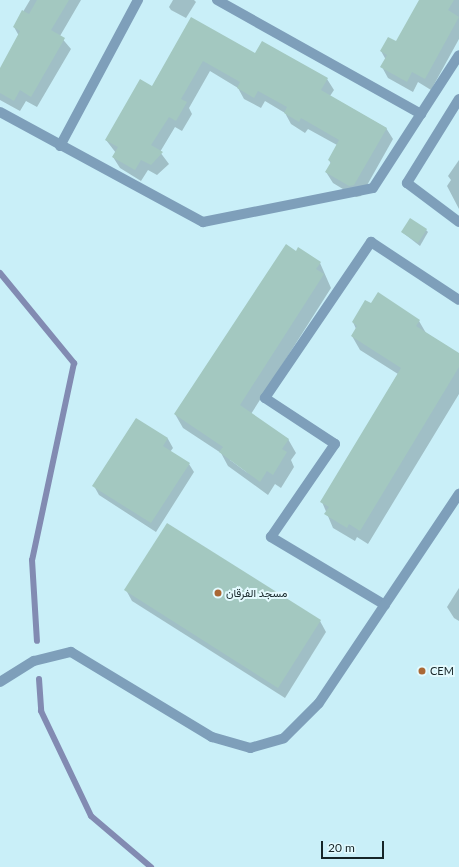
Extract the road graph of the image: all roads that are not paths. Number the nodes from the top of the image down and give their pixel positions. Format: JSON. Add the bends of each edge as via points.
{"nodes":[{"id":1,"x":138,"y":0,"type":"edge"},
{"id":2,"x":217,"y":0,"type":"edge"},
{"id":3,"x":459,"y":55,"type":"edge"},
{"id":4,"x":459,"y":99,"type":"edge"},
{"id":5,"x":0,"y":112,"type":"edge"},
{"id":6,"x":421,"y":114,"type":"junction"},
{"id":7,"x":60,"y":146,"type":"junction"},
{"id":8,"x":459,"y":222,"type":"edge"},
{"id":9,"x":459,"y":300,"type":"edge"},
{"id":10,"x":459,"y":494,"type":"edge"},
{"id":11,"x":385,"y":605,"type":"junction"},
{"id":12,"x":0,"y":682,"type":"edge"}],
"edges":[{"from":1,"to":7,"type":"street"},
{"from":2,"to":6,"type":"street"},
{"from":3,"to":6,"type":"street"},
{"from":4,"to":8,"type":"street","via":[[407,183]]},
{"from":5,"to":7,"type":"street"},
{"from":6,"to":7,"type":"street","via":[[373,188],[203,222]]},
{"from":9,"to":11,"type":"street","via":[[371,242],[265,398],[335,444],[271,537]]},
{"from":10,"to":11,"type":"street"},
{"from":11,"to":12,"type":"street","via":[[319,703],[284,738],[250,748],[212,737],[71,652],[34,661]]}]}
